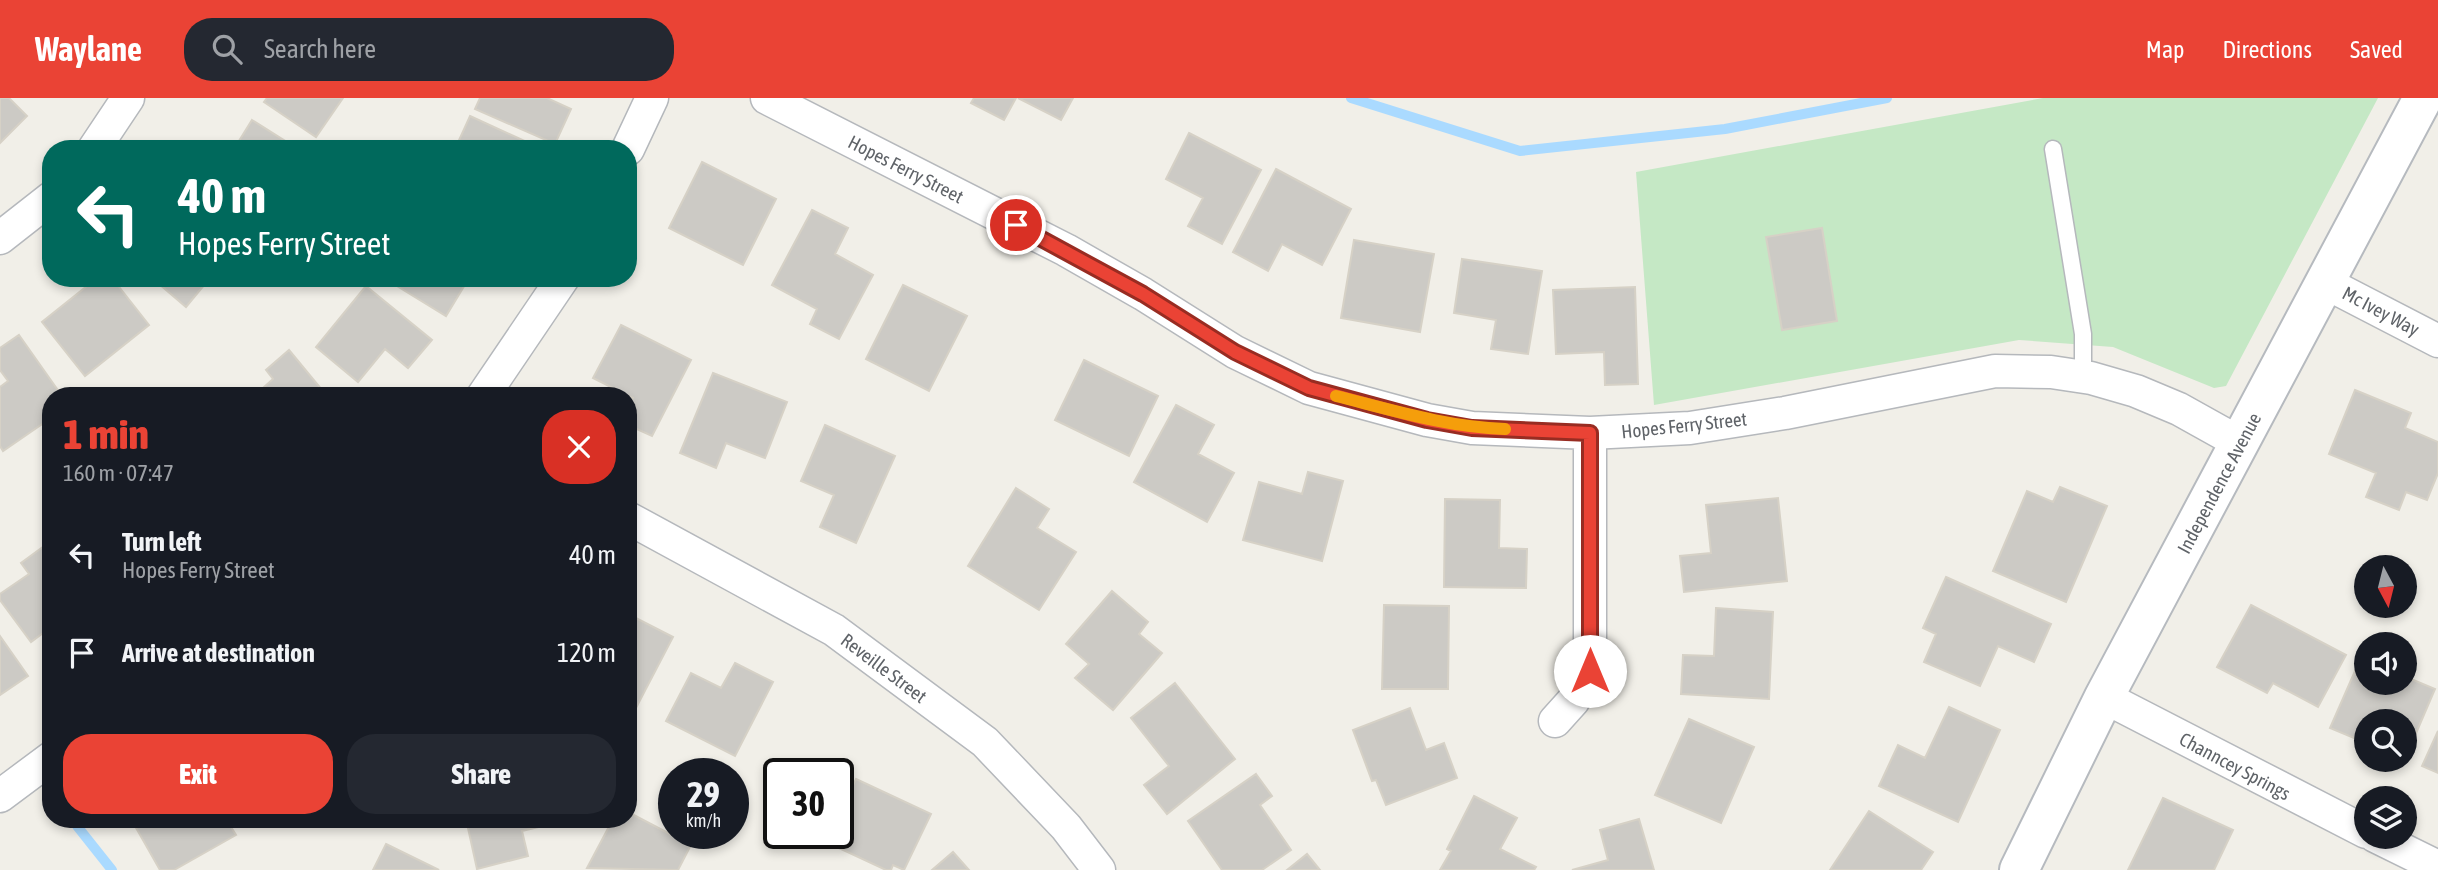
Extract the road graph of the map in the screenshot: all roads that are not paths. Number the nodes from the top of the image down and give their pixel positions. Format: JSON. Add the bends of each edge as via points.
{"nodes":[{"id":1,"x":128,"y":98,"type":"edge"},
{"id":2,"x":652,"y":98,"type":"edge"},
{"id":3,"x":767,"y":98,"type":"edge"},
{"id":4,"x":2423,"y":98,"type":"edge"},
{"id":5,"x":100,"y":140,"type":"edge"},
{"id":6,"x":632,"y":140,"type":"edge"},
{"id":7,"x":2053,"y":149,"type":"dead end"},
{"id":8,"x":42,"y":205,"type":"edge"},
{"id":9,"x":0,"y":238,"type":"edge"},
{"id":10,"x":2324,"y":282,"type":"junction"},
{"id":11,"x":557,"y":287,"type":"edge"},
{"id":12,"x":2438,"y":341,"type":"edge"},
{"id":13,"x":2083,"y":377,"type":"junction"},
{"id":14,"x":489,"y":387,"type":"edge"},
{"id":15,"x":1590,"y":433,"type":"junction"},
{"id":16,"x":2240,"y":443,"type":"junction"},
{"id":17,"x":637,"y":522,"type":"edge"},
{"id":18,"x":2104,"y":697,"type":"junction"},
{"id":19,"x":1555,"y":722,"type":"dead end"},
{"id":20,"x":42,"y":765,"type":"edge"},
{"id":21,"x":0,"y":796,"type":"edge"},
{"id":22,"x":2354,"y":826,"type":"edge"},
{"id":23,"x":2401,"y":849,"type":"edge"},
{"id":24,"x":2438,"y":867,"type":"edge"},
{"id":25,"x":1099,"y":870,"type":"edge"},
{"id":26,"x":2019,"y":870,"type":"edge"}],
"edges":[{"from":1,"to":5,"type":"street"},
{"from":2,"to":6,"type":"street"},
{"from":3,"to":15,"type":"street","name":"Hopes Ferry Street","via":[[1066,250],[1235,352],[1309,388],[1472,428]]},
{"from":4,"to":10,"type":"street","name":"Independence Avenue"},
{"from":7,"to":13,"type":"lane","via":[[2083,334]]},
{"from":8,"to":9,"type":"street"},
{"from":10,"to":12,"type":"street","name":"Mc Ivey Way"},
{"from":10,"to":16,"type":"street","name":"Independence Avenue"},
{"from":11,"to":14,"type":"street"},
{"from":13,"to":15,"type":"street","name":"Hopes Ferry Street","via":[[1995,371],[1690,428]]},
{"from":13,"to":16,"type":"street","name":"Hopes Ferry Street","via":[[2179,409]]},
{"from":15,"to":19,"type":"street","via":[[1590,671]]},
{"from":16,"to":18,"type":"street","name":"Independence Avenue"},
{"from":17,"to":25,"type":"street","name":"Reveille Street","via":[[834,630],[985,742],[1066,827]]},
{"from":18,"to":22,"type":"street","name":"Channcey Springs"},
{"from":18,"to":26,"type":"street","name":"Independence Avenue"},
{"from":20,"to":21,"type":"street"},
{"from":23,"to":24,"type":"street"}]}
